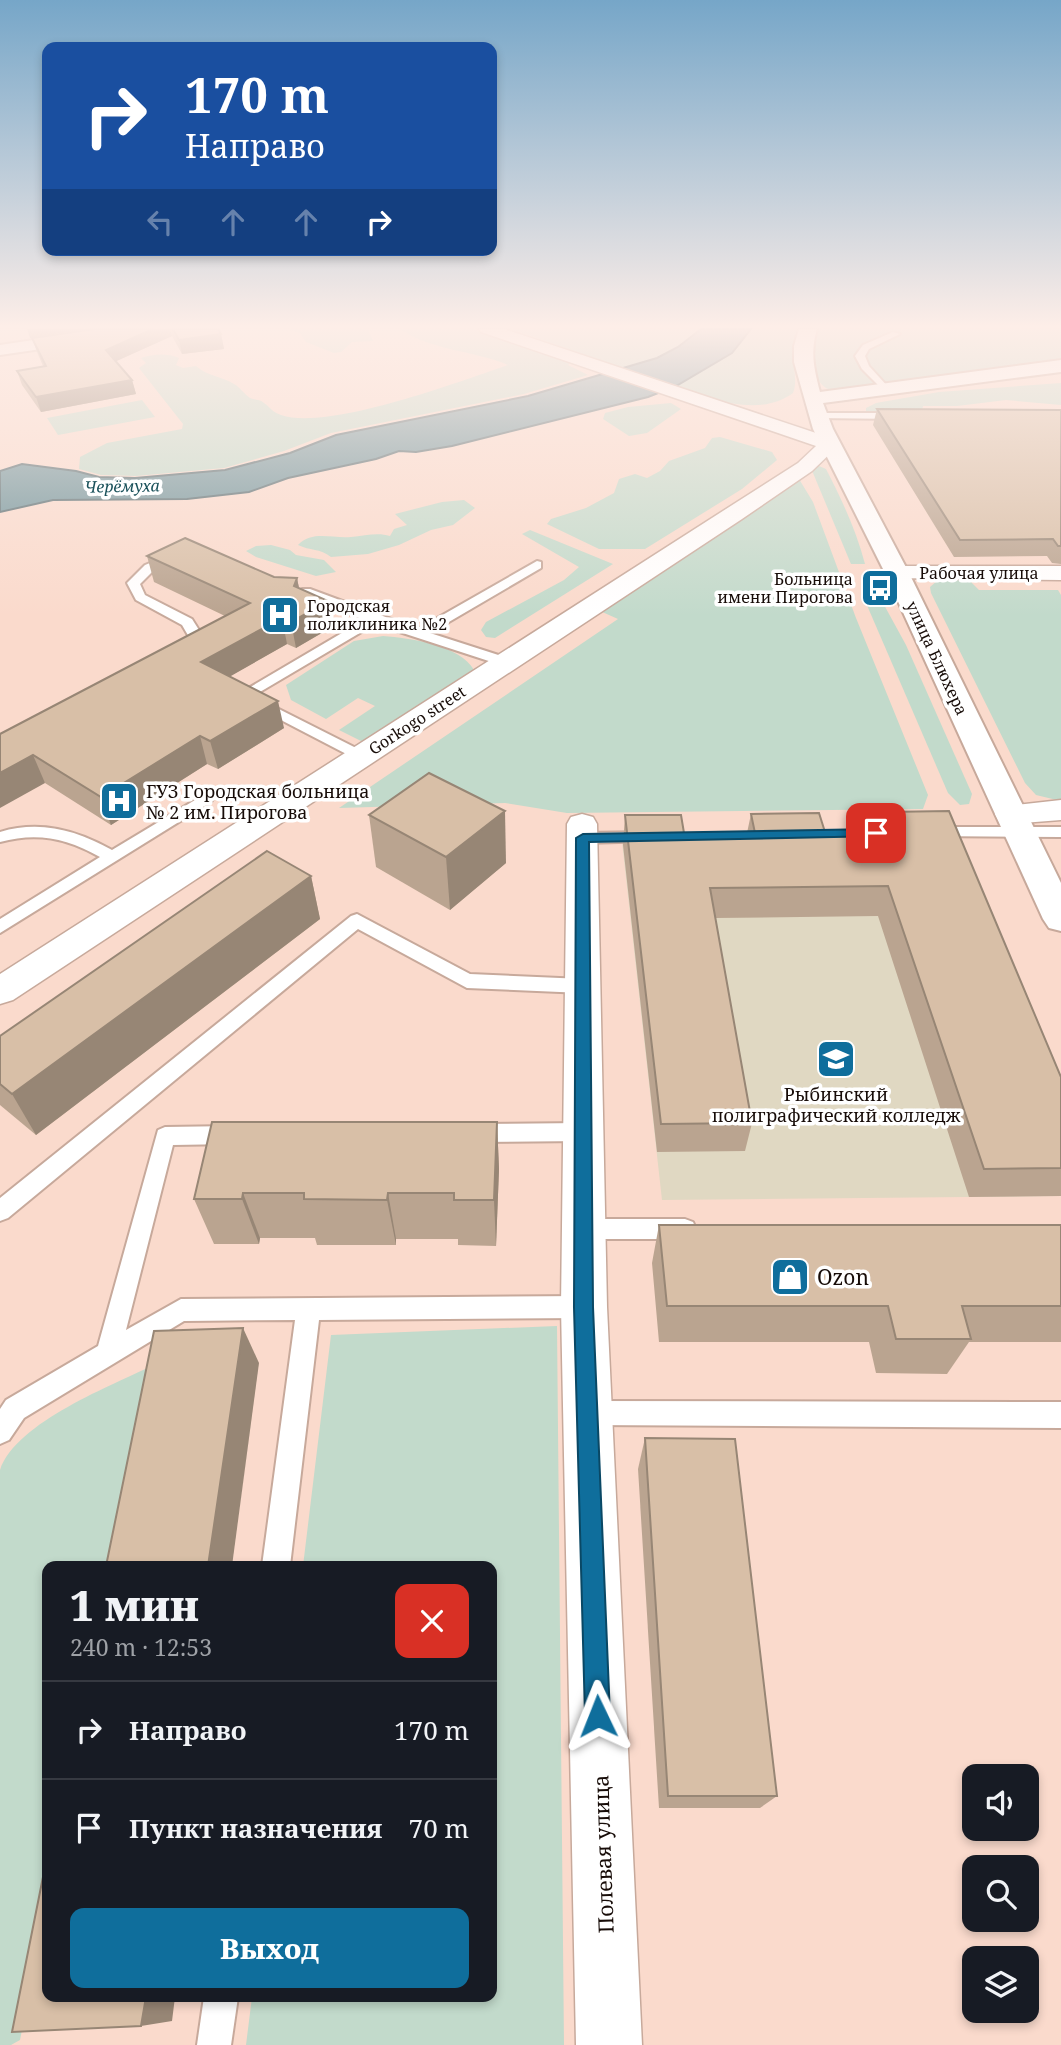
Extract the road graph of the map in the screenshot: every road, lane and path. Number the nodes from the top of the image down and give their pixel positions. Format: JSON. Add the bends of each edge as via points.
{"nodes":[{"id":1,"x":770,"y":424,"type":"edge"},
{"id":2,"x":822,"y":424,"type":"edge"},
{"id":3,"x":830,"y":444,"type":"junction"},
{"id":4,"x":189,"y":553,"type":"edge"},
{"id":5,"x":537,"y":565,"type":"dead end"},
{"id":6,"x":897,"y":573,"type":"junction"},
{"id":7,"x":1061,"y":573,"type":"edge"},
{"id":8,"x":290,"y":586,"type":"edge"},
{"id":9,"x":374,"y":619,"type":"junction"},
{"id":10,"x":420,"y":633,"type":"junction"},
{"id":11,"x":172,"y":651,"type":"edge"},
{"id":12,"x":506,"y":662,"type":"junction"},
{"id":13,"x":361,"y":756,"type":"junction"},
{"id":14,"x":205,"y":799,"type":"dead end"},
{"id":15,"x":1061,"y":810,"type":"edge"},
{"id":16,"x":1015,"y":823,"type":"junction"},
{"id":17,"x":582,"y":831,"type":"joint"},
{"id":18,"x":1061,"y":831,"type":"edge"},
{"id":19,"x":915,"y":833,"type":"edge"},
{"id":20,"x":0,"y":837,"type":"edge"},
{"id":21,"x":666,"y":837,"type":"edge"},
{"id":22,"x":112,"y":857,"type":"junction"},
{"id":23,"x":1061,"y":919,"type":"edge"},
{"id":24,"x":0,"y":927,"type":"edge"},
{"id":25,"x":583,"y":986,"type":"junction"},
{"id":26,"x":0,"y":991,"type":"edge"},
{"id":27,"x":584,"y":1132,"type":"junction"},
{"id":28,"x":458,"y":1133,"type":"edge"},
{"id":29,"x":249,"y":1135,"type":"edge"},
{"id":30,"x":0,"y":1211,"type":"edge"},
{"id":31,"x":707,"y":1228,"type":"edge"},
{"id":32,"x":584,"y":1229,"type":"junction"},
{"id":33,"x":584,"y":1307,"type":"junction"},
{"id":34,"x":309,"y":1309,"type":"junction"},
{"id":35,"x":108,"y":1353,"type":"junction"},
{"id":36,"x":587,"y":1413,"type":"junction"},
{"id":37,"x":1061,"y":1415,"type":"edge"},
{"id":38,"x":0,"y":1431,"type":"edge"},
{"id":39,"x":277,"y":1561,"type":"edge"},
{"id":40,"x":220,"y":2002,"type":"edge"},
{"id":41,"x":215,"y":2045,"type":"edge"},
{"id":42,"x":609,"y":2045,"type":"edge"}],
"edges":[{"from":1,"to":3,"type":"street"},
{"from":2,"to":3,"type":"street","name":"улица Блюхера"},
{"from":3,"to":6,"type":"street","name":"улица Блюхера"},
{"from":3,"to":12,"type":"street","name":"Gorkogo street","via":[[802,470]]},
{"from":4,"to":11,"type":"lane","via":[[149,568],[133,583],[140,597],[187,622],[197,638]]},
{"from":5,"to":10,"type":"lane"},
{"from":6,"to":7,"type":"street","name":"Рабочая улица"},
{"from":6,"to":16,"type":"street","name":"улица Блюхера"},
{"from":8,"to":9,"type":"lane"},
{"from":9,"to":10,"type":"lane"},
{"from":9,"to":13,"type":"lane","via":[[243,696]]},
{"from":10,"to":12,"type":"lane"},
{"from":12,"to":13,"type":"street","name":"Gorkogo street"},
{"from":13,"to":26,"type":"street","name":"Gorkogo street"},
{"from":14,"to":22,"type":"lane"},
{"from":15,"to":16,"type":"street"},
{"from":16,"to":18,"type":"lane"},
{"from":16,"to":19,"type":"lane"},
{"from":16,"to":23,"type":"street","name":"улица Блюхера"},
{"from":17,"to":21,"type":"lane"},
{"from":17,"to":25,"type":"street","name":"Полевая улица"},
{"from":20,"to":22,"type":"lane","via":[[55,831]]},
{"from":22,"to":24,"type":"lane"},
{"from":25,"to":27,"type":"street","name":"Полевая улица"},
{"from":25,"to":30,"type":"lane","via":[[467,981],[357,920]]},
{"from":27,"to":28,"type":"lane"},
{"from":27,"to":32,"type":"street","name":"Полевая улица"},
{"from":29,"to":35,"type":"lane","via":[[166,1136]]},
{"from":31,"to":32,"type":"lane"},
{"from":32,"to":33,"type":"street","name":"Полевая улица"},
{"from":33,"to":34,"type":"lane"},
{"from":33,"to":36,"type":"street","name":"Полевая улица"},
{"from":34,"to":35,"type":"lane","via":[[181,1310]]},
{"from":34,"to":39,"type":"lane"},
{"from":35,"to":38,"type":"lane","via":[[15,1409]]},
{"from":36,"to":37,"type":"lane"},
{"from":36,"to":42,"type":"street","name":"Полевая улица"},
{"from":40,"to":41,"type":"lane"}]}
